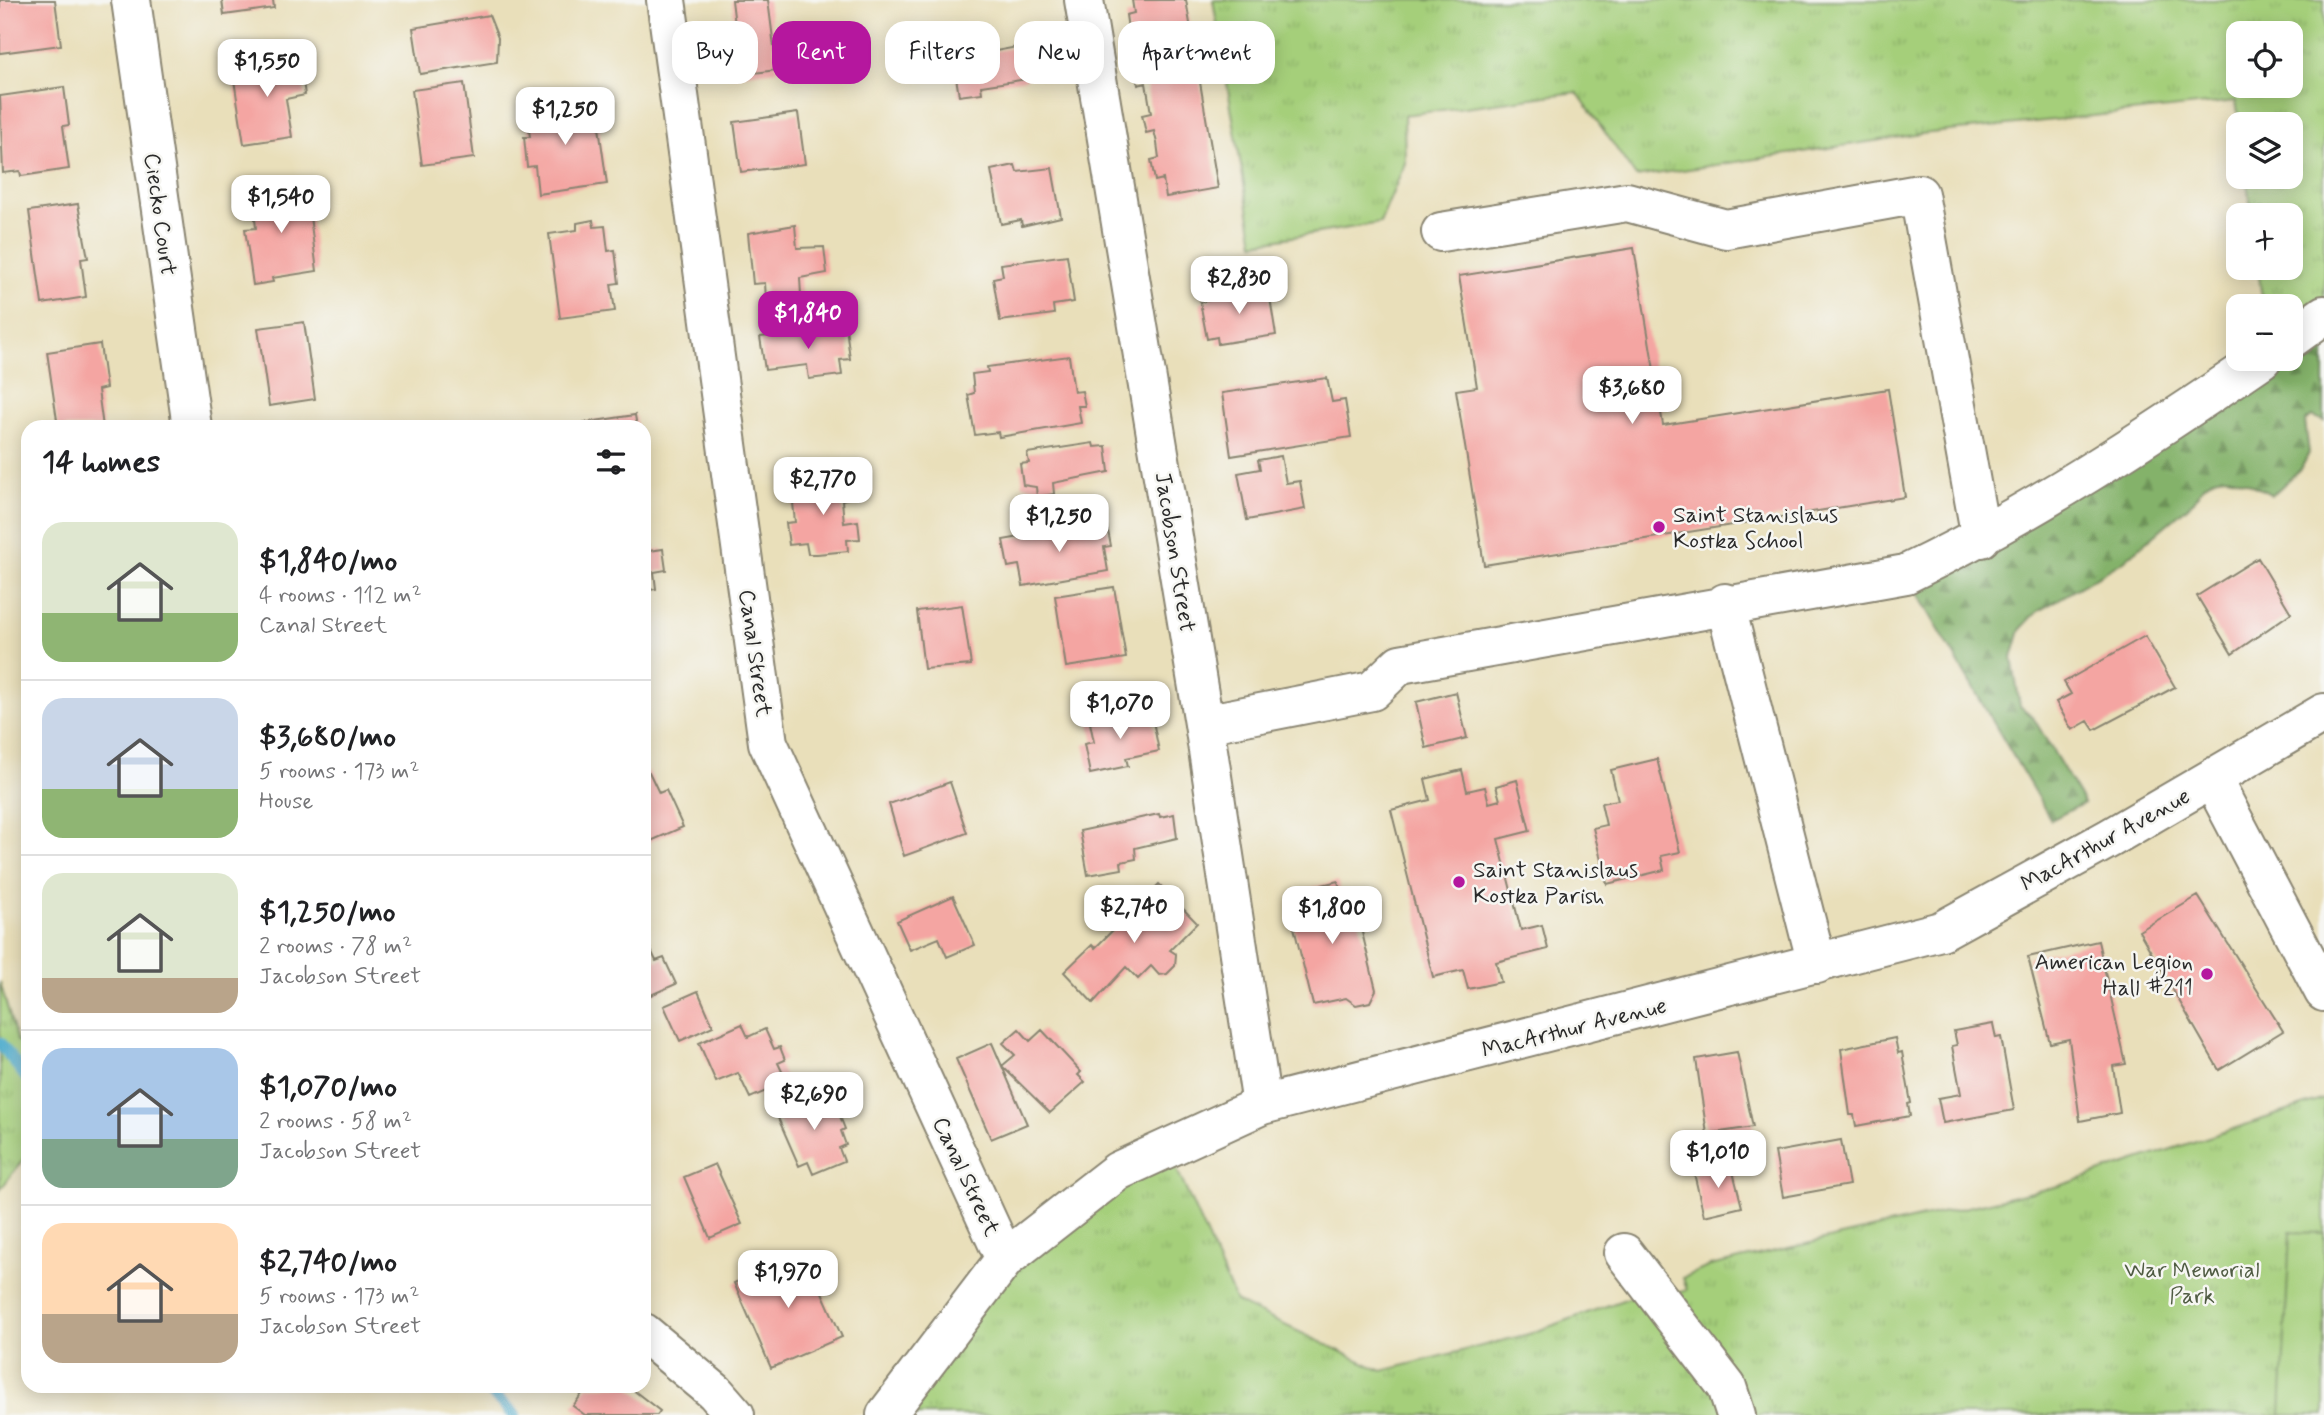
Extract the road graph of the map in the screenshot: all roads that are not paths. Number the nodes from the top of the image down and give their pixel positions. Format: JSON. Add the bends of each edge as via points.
{"nodes":[{"id":1,"x":131,"y":0,"type":"edge"},
{"id":2,"x":666,"y":0,"type":"edge"},
{"id":3,"x":1084,"y":0,"type":"edge"},
{"id":4,"x":1441,"y":232,"type":"dead end"},
{"id":5,"x":2324,"y":315,"type":"edge"},
{"id":6,"x":2303,"y":330,"type":"edge"},
{"id":7,"x":2245,"y":371,"type":"edge"},
{"id":8,"x":191,"y":420,"type":"edge"},
{"id":9,"x":1981,"y":538,"type":"junction"},
{"id":10,"x":1725,"y":604,"type":"junction"},
{"id":11,"x":2324,"y":713,"type":"edge"},
{"id":12,"x":1204,"y":724,"type":"junction"},
{"id":13,"x":2212,"y":779,"type":"junction"},
{"id":14,"x":1817,"y":964,"type":"junction"},
{"id":15,"x":2324,"y":992,"type":"edge"},
{"id":16,"x":1262,"y":1105,"type":"junction"},
{"id":17,"x":1624,"y":1254,"type":"dead end"},
{"id":18,"x":1005,"y":1259,"type":"junction"},
{"id":19,"x":651,"y":1338,"type":"edge"},
{"id":20,"x":735,"y":1415,"type":"edge"},
{"id":21,"x":886,"y":1415,"type":"edge"},
{"id":22,"x":1736,"y":1415,"type":"edge"}],
"edges":[{"from":1,"to":8,"type":"street","name":"Ciecko Court"},
{"from":2,"to":18,"type":"street","name":"Canal Street","via":[[768,743]]},
{"from":3,"to":12,"type":"street","name":"Jacobson Street"},
{"from":4,"to":9,"type":"street","via":[[1627,202],[1726,229],[1919,194]]},
{"from":5,"to":6,"type":"street"},
{"from":7,"to":9,"type":"street"},
{"from":9,"to":10,"type":"street","via":[[1906,574]]},
{"from":10,"to":12,"type":"street","via":[[1400,664],[1372,691]]},
{"from":10,"to":14,"type":"street"},
{"from":11,"to":13,"type":"street","name":"MacArthur Avenue"},
{"from":12,"to":16,"type":"street","name":"Jacobson Street"},
{"from":13,"to":14,"type":"street","name":"MacArthur Avenue","via":[[1941,931]]},
{"from":13,"to":15,"type":"street"},
{"from":14,"to":16,"type":"street","name":"MacArthur Avenue"},
{"from":16,"to":18,"type":"street","name":"MacArthur Avenue","via":[[1118,1171]]},
{"from":17,"to":22,"type":"street","via":[[1727,1387]]},
{"from":18,"to":21,"type":"street","name":"MacArthur Avenue"},
{"from":19,"to":20,"type":"street"}]}
